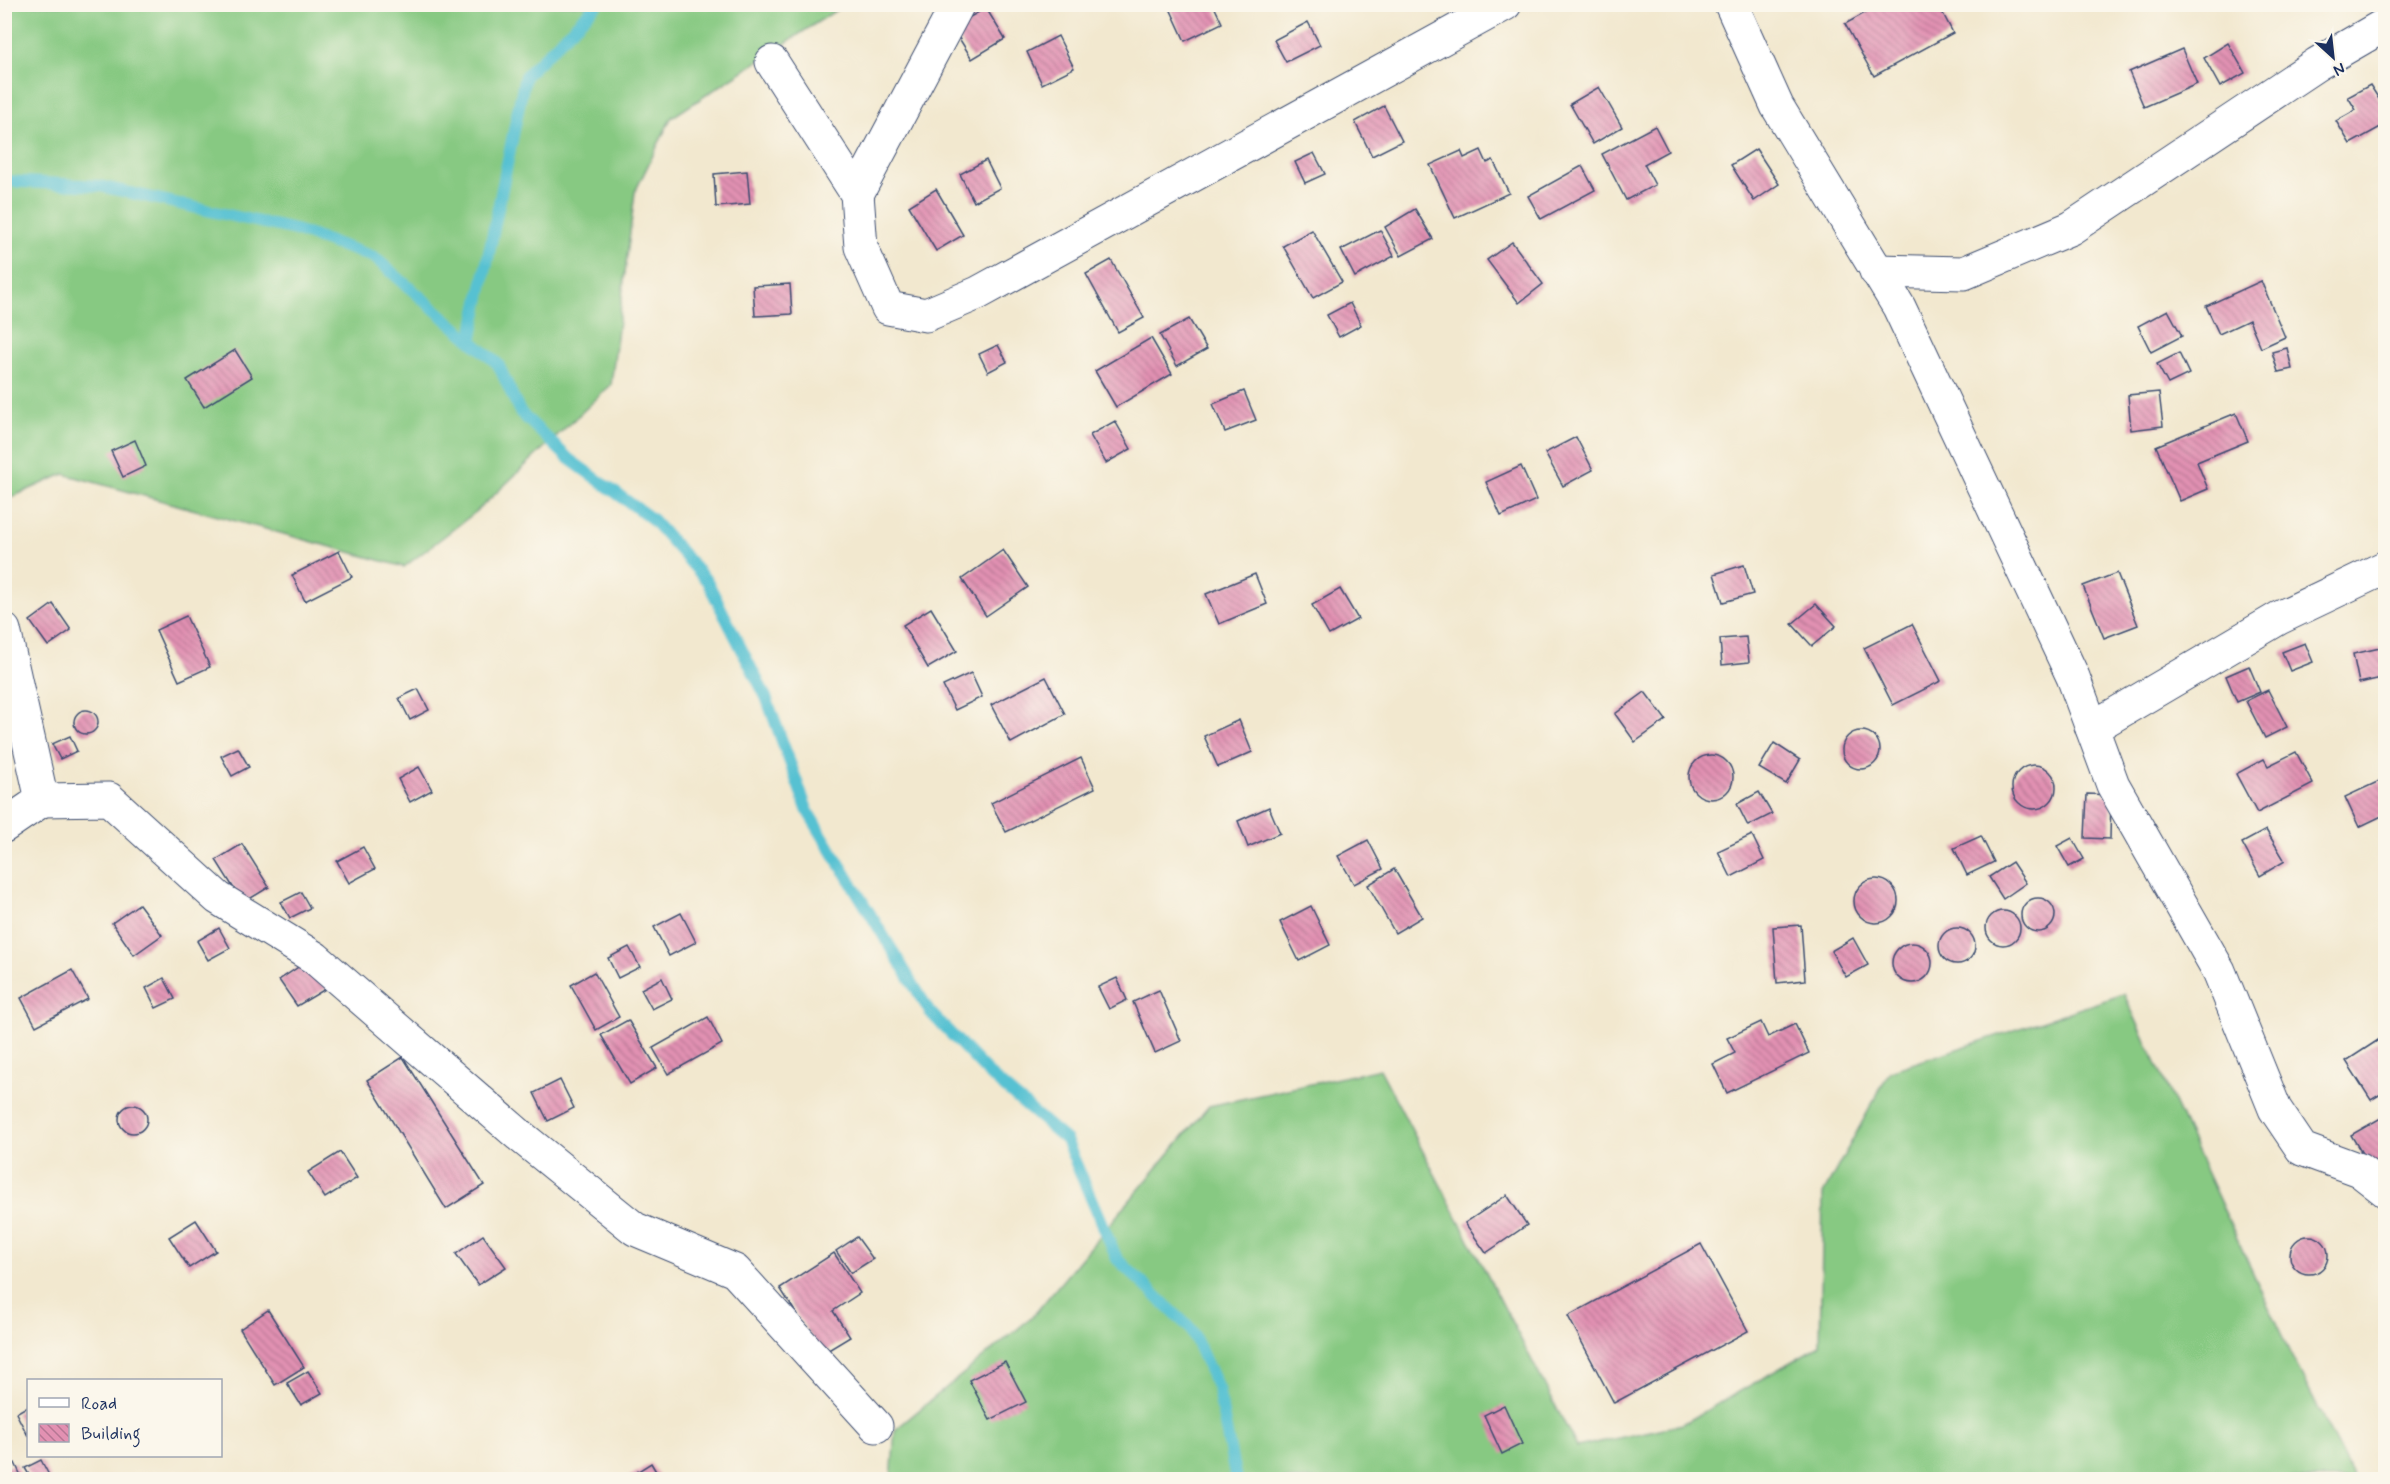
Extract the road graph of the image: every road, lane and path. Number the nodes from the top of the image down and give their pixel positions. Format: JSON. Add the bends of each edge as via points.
{"nodes":[{"id":1,"x":958,"y":4,"type":"edge"},
{"id":2,"x":1505,"y":4,"type":"edge"},
{"id":3,"x":1731,"y":4,"type":"edge"},
{"id":4,"x":2385,"y":24,"type":"edge"},
{"id":5,"x":772,"y":62,"type":"dead end"},
{"id":6,"x":857,"y":194,"type":"junction"},
{"id":7,"x":1876,"y":271,"type":"junction"},
{"id":8,"x":2385,"y":567,"type":"edge"},
{"id":9,"x":4,"y":630,"type":"edge"},
{"id":10,"x":2092,"y":728,"type":"junction"},
{"id":11,"x":42,"y":800,"type":"junction"},
{"id":12,"x":4,"y":826,"type":"edge"},
{"id":13,"x":2385,"y":1191,"type":"edge"},
{"id":14,"x":876,"y":1426,"type":"dead end"}],
"edges":[{"from":1,"to":6,"type":"street"},
{"from":2,"to":6,"type":"street","via":[[988,288],[926,315],[888,308],[861,248]]},
{"from":3,"to":7,"type":"street","via":[[1777,106]]},
{"from":4,"to":7,"type":"street","via":[[2317,64],[2071,228],[1964,273]]},
{"from":5,"to":6,"type":"street"},
{"from":7,"to":10,"type":"street","via":[[1899,307],[2073,677]]},
{"from":8,"to":10,"type":"street","via":[[2279,618]]},
{"from":9,"to":11,"type":"street"},
{"from":10,"to":13,"type":"street","via":[[2113,785],[2219,971],[2275,1108],[2302,1149],[2359,1170]]},
{"from":11,"to":12,"type":"street"},
{"from":11,"to":14,"type":"street","via":[[109,799],[218,898],[315,958],[634,1229],[735,1271]]}]}
